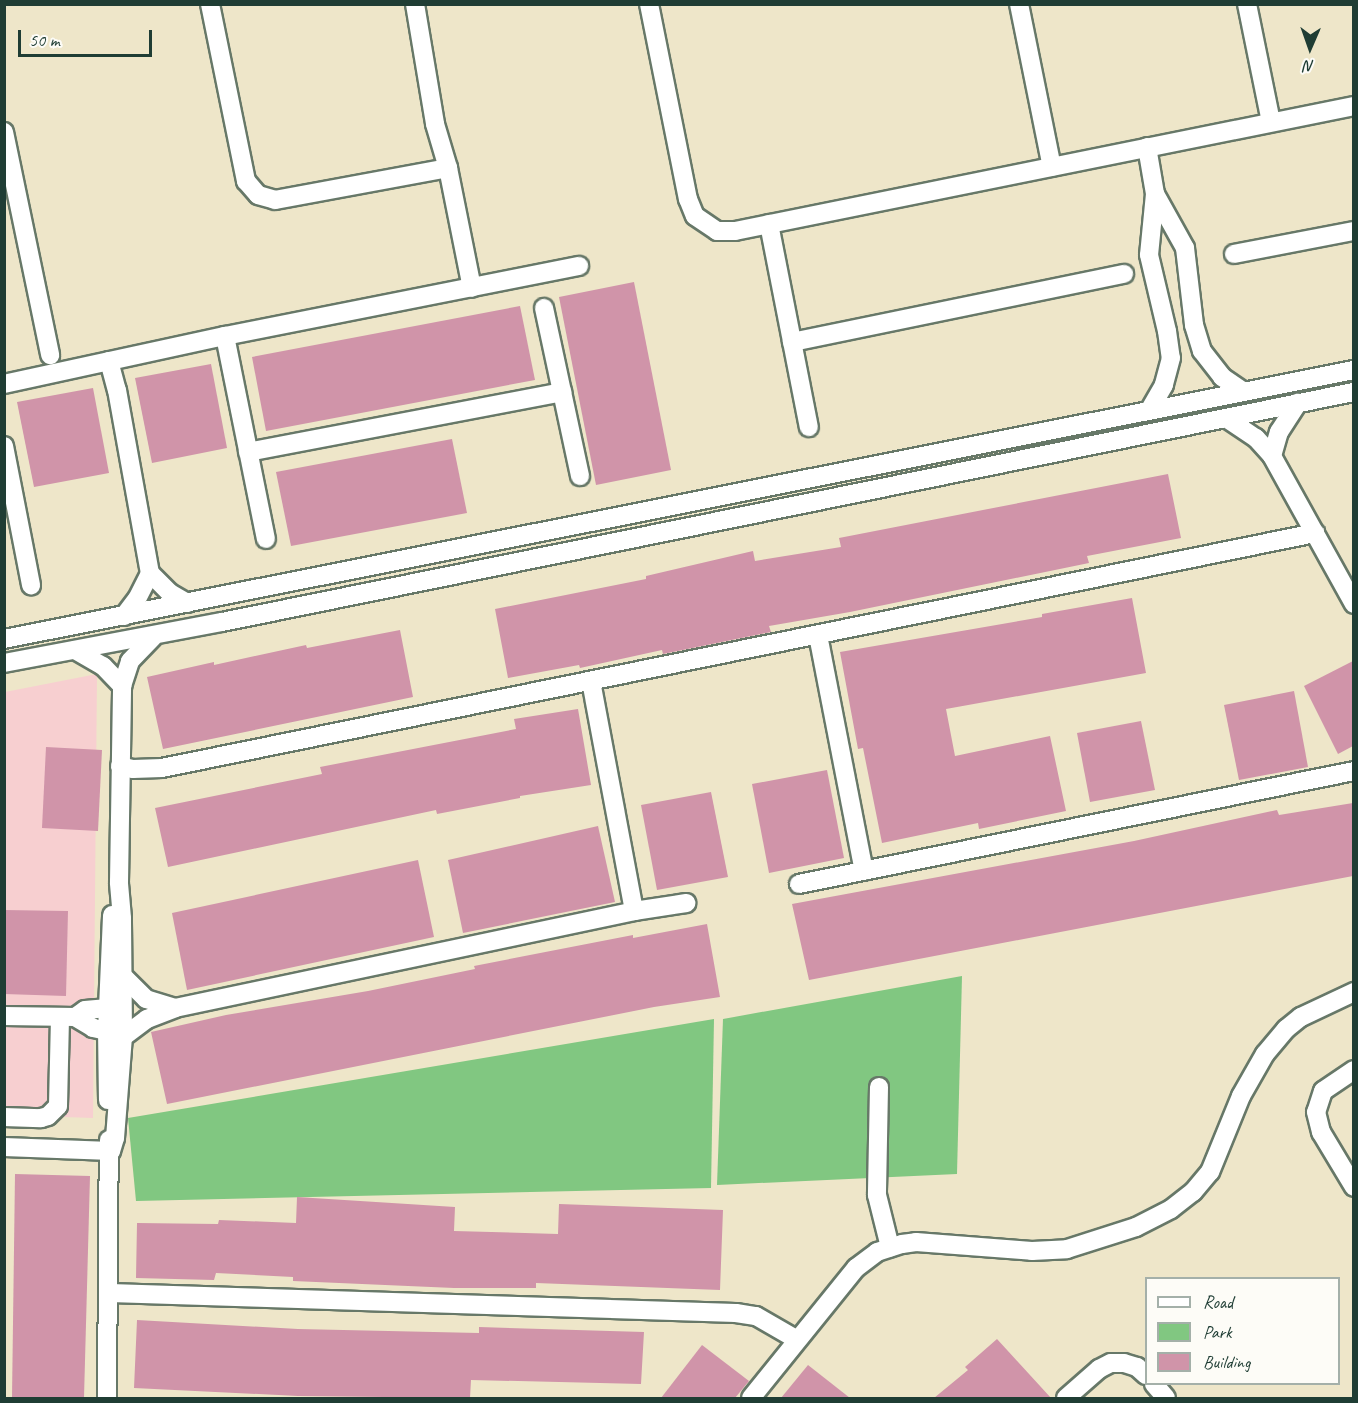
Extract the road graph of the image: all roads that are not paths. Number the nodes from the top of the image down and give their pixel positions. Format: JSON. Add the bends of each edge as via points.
{"nodes":[{"id":1,"x":210,"y":4,"type":"edge"},
{"id":2,"x":415,"y":4,"type":"edge"},
{"id":3,"x":649,"y":4,"type":"edge"},
{"id":4,"x":1019,"y":4,"type":"edge"},
{"id":5,"x":1247,"y":4,"type":"edge"},
{"id":6,"x":1353,"y":106,"type":"edge"},
{"id":7,"x":1271,"y":122,"type":"junction"},
{"id":8,"x":4,"y":132,"type":"edge"},
{"id":9,"x":1147,"y":147,"type":"junction"},
{"id":10,"x":1052,"y":167,"type":"junction"},
{"id":11,"x":448,"y":168,"type":"junction"},
{"id":12,"x":1155,"y":194,"type":"junction"},
{"id":13,"x":769,"y":224,"type":"junction"},
{"id":14,"x":1353,"y":231,"type":"edge"},
{"id":15,"x":1234,"y":254,"type":"dead end"},
{"id":16,"x":579,"y":266,"type":"dead end"},
{"id":17,"x":1124,"y":274,"type":"dead end"},
{"id":18,"x":472,"y":288,"type":"junction"},
{"id":19,"x":1189,"y":289,"type":"junction"},
{"id":20,"x":1157,"y":296,"type":"junction"},
{"id":21,"x":544,"y":308,"type":"dead end"},
{"id":22,"x":225,"y":336,"type":"junction"},
{"id":23,"x":792,"y":342,"type":"junction"},
{"id":24,"x":50,"y":355,"type":"dead end"},
{"id":25,"x":109,"y":361,"type":"junction"},
{"id":26,"x":1353,"y":370,"type":"edge"},
{"id":27,"x":4,"y":384,"type":"edge"},
{"id":28,"x":1241,"y":390,"type":"junction"},
{"id":29,"x":562,"y":392,"type":"junction"},
{"id":30,"x":1353,"y":392,"type":"edge"},
{"id":31,"x":1298,"y":403,"type":"junction"},
{"id":32,"x":1150,"y":409,"type":"junction"},
{"id":33,"x":1226,"y":418,"type":"junction"},
{"id":34,"x":809,"y":427,"type":"dead end"},
{"id":35,"x":4,"y":446,"type":"edge"},
{"id":36,"x":248,"y":452,"type":"junction"},
{"id":37,"x":1272,"y":456,"type":"junction"},
{"id":38,"x":580,"y":476,"type":"dead end"},
{"id":39,"x":9,"y":501,"type":"edge"},
{"id":40,"x":1315,"y":532,"type":"junction"},
{"id":41,"x":266,"y":539,"type":"dead end"},
{"id":42,"x":150,"y":573,"type":"junction"},
{"id":43,"x":31,"y":585,"type":"dead end"},
{"id":44,"x":187,"y":603,"type":"junction"},
{"id":45,"x":1353,"y":604,"type":"edge"},
{"id":46,"x":124,"y":616,"type":"junction"},
{"id":47,"x":818,"y":635,"type":"junction"},
{"id":48,"x":155,"y":636,"type":"junction"},
{"id":49,"x":4,"y":639,"type":"edge"},
{"id":50,"x":75,"y":650,"type":"junction"},
{"id":51,"x":4,"y":663,"type":"edge"},
{"id":52,"x":591,"y":681,"type":"junction"},
{"id":53,"x":122,"y":686,"type":"junction"},
{"id":54,"x":120,"y":766,"type":"junction"},
{"id":55,"x":1353,"y":771,"type":"edge"},
{"id":56,"x":864,"y":871,"type":"junction"},
{"id":57,"x":119,"y":882,"type":"junction"},
{"id":58,"x":799,"y":884,"type":"dead end"},
{"id":59,"x":686,"y":903,"type":"dead end"},
{"id":60,"x":634,"y":911,"type":"junction"},
{"id":61,"x":124,"y":977,"type":"junction"},
{"id":62,"x":1353,"y":992,"type":"edge"},
{"id":63,"x":108,"y":1008,"type":"junction"},
{"id":64,"x":175,"y":1008,"type":"junction"},
{"id":65,"x":4,"y":1016,"type":"edge"},
{"id":66,"x":67,"y":1017,"type":"junction"},
{"id":67,"x":115,"y":1034,"type":"junction"},
{"id":68,"x":1353,"y":1070,"type":"edge"},
{"id":69,"x":879,"y":1087,"type":"dead end"},
{"id":70,"x":4,"y":1117,"type":"edge"},
{"id":71,"x":4,"y":1147,"type":"edge"},
{"id":72,"x":111,"y":1151,"type":"junction"},
{"id":73,"x":1353,"y":1187,"type":"edge"},
{"id":74,"x":890,"y":1247,"type":"junction"},
{"id":75,"x":110,"y":1293,"type":"junction"},
{"id":76,"x":796,"y":1339,"type":"junction"},
{"id":77,"x":1145,"y":1373,"type":"edge"},
{"id":78,"x":1156,"y":1385,"type":"edge"},
{"id":79,"x":107,"y":1398,"type":"edge"},
{"id":80,"x":751,"y":1398,"type":"edge"},
{"id":81,"x":1066,"y":1398,"type":"edge"},
{"id":82,"x":1166,"y":1398,"type":"edge"}],
"edges":[{"from":1,"to":11,"type":"street","via":[[246,181],[258,195],[275,200]]},
{"from":2,"to":11,"type":"street","via":[[435,124]]},
{"from":3,"to":13,"type":"street","via":[[690,208],[701,222],[717,231]]},
{"from":4,"to":10,"type":"street"},
{"from":5,"to":7,"type":"street"},
{"from":6,"to":7,"type":"street"},
{"from":7,"to":9,"type":"street"},
{"from":8,"to":24,"type":"street"},
{"from":9,"to":10,"type":"street"},
{"from":9,"to":12,"type":"street"},
{"from":10,"to":13,"type":"street"},
{"from":11,"to":18,"type":"street"},
{"from":12,"to":19,"type":"street","via":[[1181,238],[1188,263]]},
{"from":12,"to":20,"type":"street","via":[[1149,255]]},
{"from":13,"to":23,"type":"street"},
{"from":14,"to":15,"type":"street"},
{"from":16,"to":18,"type":"street"},
{"from":17,"to":23,"type":"street"},
{"from":18,"to":22,"type":"street"},
{"from":19,"to":20,"type":"street"},
{"from":19,"to":28,"type":"street","via":[[1202,351],[1221,376]]},
{"from":20,"to":32,"type":"street","via":[[1171,358],[1164,385]]},
{"from":21,"to":29,"type":"street"},
{"from":22,"to":25,"type":"street"},
{"from":22,"to":36,"type":"street"},
{"from":23,"to":34,"type":"street"},
{"from":25,"to":27,"type":"street"},
{"from":25,"to":42,"type":"street"},
{"from":26,"to":28,"type":"street"},
{"from":28,"to":32,"type":"street"},
{"from":29,"to":36,"type":"street"},
{"from":29,"to":38,"type":"street"},
{"from":30,"to":31,"type":"street"},
{"from":31,"to":33,"type":"street"},
{"from":31,"to":37,"type":"street","via":[[1279,432]]},
{"from":32,"to":44,"type":"street"},
{"from":33,"to":37,"type":"street","via":[[1247,430]]},
{"from":33,"to":48,"type":"street"},
{"from":35,"to":39,"type":"street"},
{"from":36,"to":41,"type":"street"},
{"from":37,"to":40,"type":"street"},
{"from":39,"to":43,"type":"street"},
{"from":40,"to":45,"type":"street"},
{"from":40,"to":47,"type":"street"},
{"from":42,"to":44,"type":"street"},
{"from":42,"to":46,"type":"street"},
{"from":44,"to":46,"type":"street"},
{"from":46,"to":49,"type":"street"},
{"from":47,"to":52,"type":"street"},
{"from":47,"to":56,"type":"street"},
{"from":48,"to":50,"type":"street"},
{"from":48,"to":53,"type":"street","via":[[130,662]]},
{"from":50,"to":51,"type":"street"},
{"from":50,"to":53,"type":"street","via":[[103,666]]},
{"from":52,"to":54,"type":"street","via":[[162,768]]},
{"from":52,"to":60,"type":"street"},
{"from":53,"to":54,"type":"street"},
{"from":54,"to":57,"type":"street"},
{"from":55,"to":56,"type":"street"},
{"from":56,"to":58,"type":"street"},
{"from":57,"to":61,"type":"street"},
{"from":57,"to":63,"type":"street","via":[[111,920]]},
{"from":59,"to":60,"type":"street"},
{"from":60,"to":64,"type":"street"},
{"from":61,"to":64,"type":"street","via":[[146,999]]},
{"from":61,"to":67,"type":"street"},
{"from":62,"to":74,"type":"street","via":[[1301,1017],[1264,1054],[1241,1096],[1210,1172],[1171,1209],[1110,1237],[1067,1249],[1032,1251],[916,1242]]},
{"from":63,"to":66,"type":"street"},
{"from":63,"to":67,"type":"street"},
{"from":64,"to":67,"type":"street"},
{"from":65,"to":66,"type":"street"},
{"from":66,"to":67,"type":"street"},
{"from":66,"to":70,"type":"street","via":[[58,1106],[41,1118]]},
{"from":67,"to":72,"type":"street","via":[[117,1118]]},
{"from":68,"to":73,"type":"street","via":[[1323,1091],[1316,1112],[1321,1132]]},
{"from":69,"to":74,"type":"street","via":[[877,1195]]},
{"from":71,"to":72,"type":"street"},
{"from":72,"to":75,"type":"street"},
{"from":74,"to":76,"type":"street","via":[[856,1268]]},
{"from":75,"to":76,"type":"street","via":[[736,1313],[756,1316]]},
{"from":75,"to":79,"type":"street"},
{"from":76,"to":80,"type":"street"},
{"from":77,"to":81,"type":"street","via":[[1131,1365],[1111,1363]]},
{"from":78,"to":82,"type":"street"}]}
